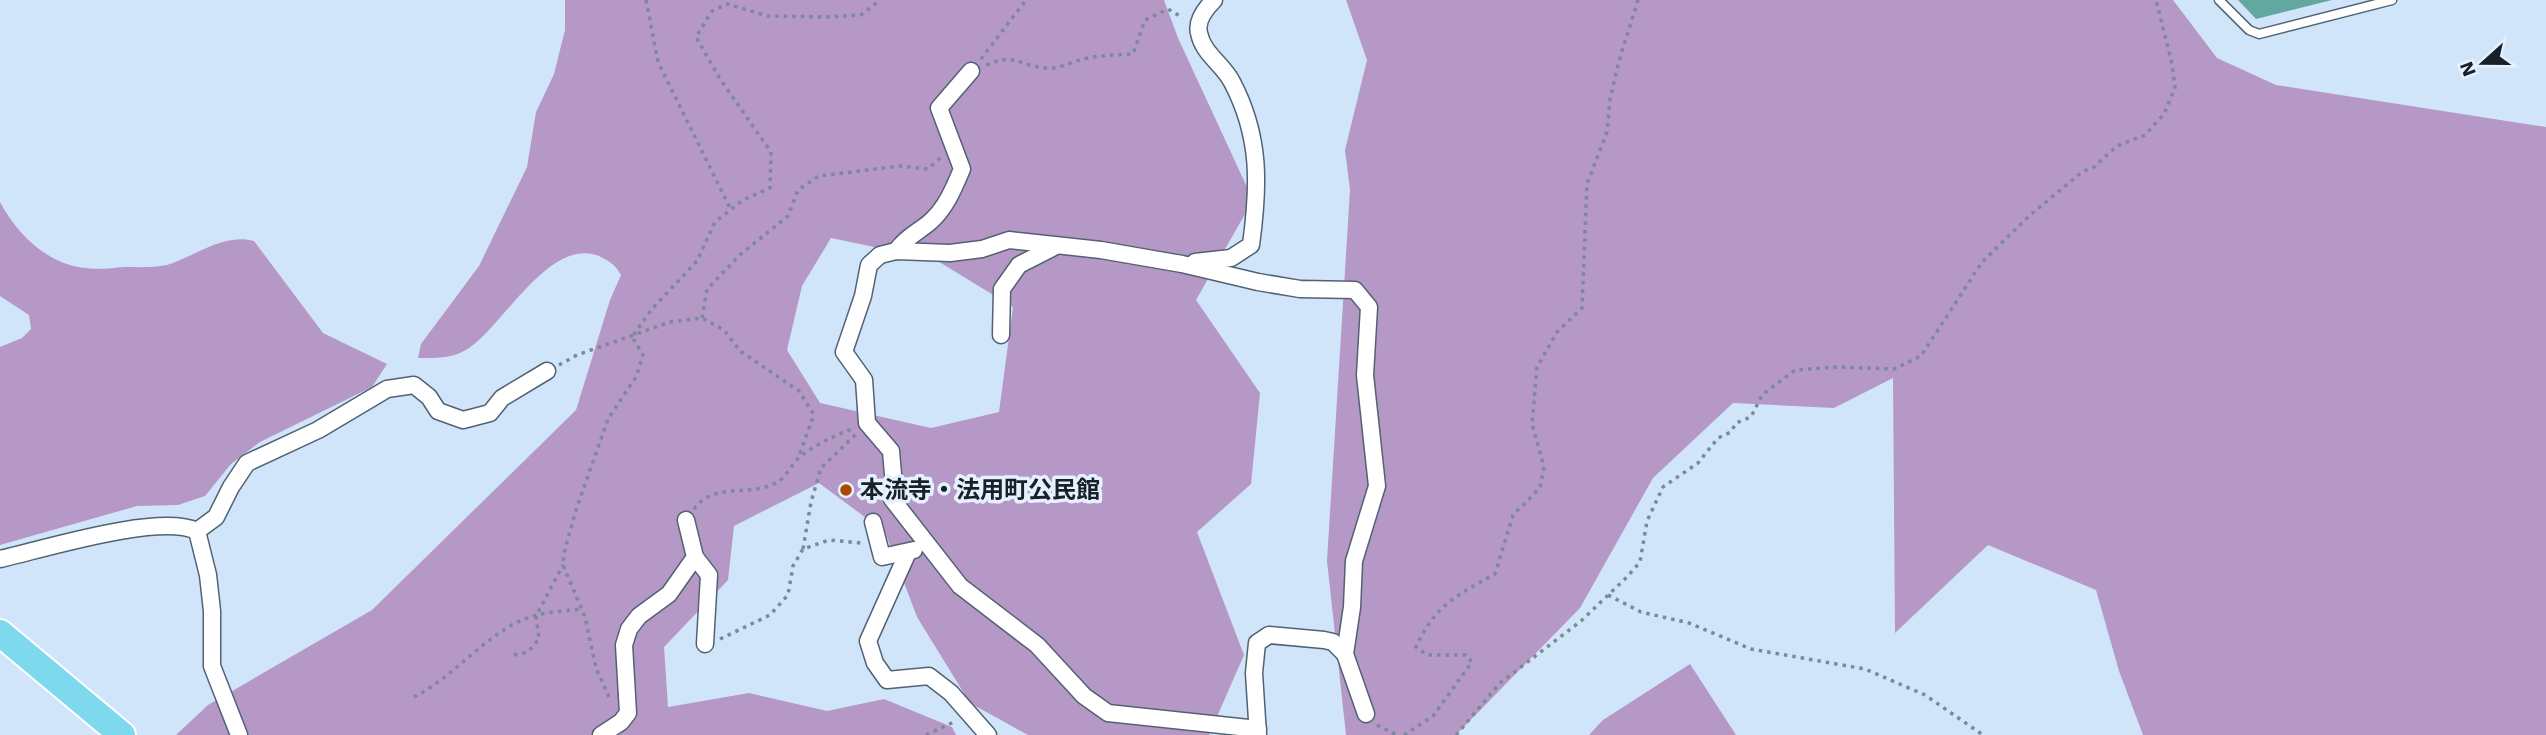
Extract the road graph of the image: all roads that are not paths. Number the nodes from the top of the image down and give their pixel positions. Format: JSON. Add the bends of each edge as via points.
{"nodes":[{"id":1,"x":1214,"y":0,"type":"edge"},
{"id":2,"x":2219,"y":0,"type":"edge"},
{"id":3,"x":2392,"y":0,"type":"edge"},
{"id":4,"x":971,"y":71,"type":"road end"},
{"id":5,"x":1056,"y":246,"type":"junction"},
{"id":6,"x":896,"y":251,"type":"junction"},
{"id":7,"x":1182,"y":264,"type":"junction"},
{"id":8,"x":1001,"y":335,"type":"dead end"},
{"id":9,"x":547,"y":371,"type":"road end"},
{"id":10,"x":687,"y":520,"type":"road end"},
{"id":11,"x":873,"y":522,"type":"road end"},
{"id":12,"x":197,"y":531,"type":"junction"},
{"id":13,"x":927,"y":546,"type":"junction"},
{"id":14,"x":908,"y":552,"type":"junction"},
{"id":15,"x":695,"y":557,"type":"junction"},
{"id":16,"x":0,"y":559,"type":"edge"},
{"id":17,"x":0,"y":633,"type":"edge"},
{"id":18,"x":705,"y":644,"type":"road end"},
{"id":19,"x":1345,"y":654,"type":"junction"},
{"id":20,"x":1366,"y":714,"type":"road end"},
{"id":21,"x":1258,"y":732,"type":"edge"},
{"id":22,"x":122,"y":735,"type":"edge"},
{"id":23,"x":239,"y":735,"type":"edge"},
{"id":24,"x":601,"y":735,"type":"edge"},
{"id":25,"x":988,"y":735,"type":"edge"}],
"edges":[{"from":1,"to":7,"type":"street","via":[[1198,27],[1199,37],[1231,80],[1248,122],[1257,161],[1257,196],[1251,245],[1231,258]]},
{"from":2,"to":3,"type":"lane","via":[[2259,34]]},
{"from":4,"to":6,"type":"street","via":[[939,108],[962,169],[950,198]]},
{"from":5,"to":6,"type":"street","via":[[1009,240],[950,253]]},
{"from":5,"to":7,"type":"street"},
{"from":5,"to":8,"type":"street","via":[[1018,265],[1002,289]]},
{"from":6,"to":13,"type":"street","via":[[880,255],[869,265],[844,352],[864,380],[867,423],[891,451],[892,499]]},
{"from":7,"to":19,"type":"street","via":[[1300,289],[1354,290],[1368,307],[1364,375],[1377,486],[1354,561]]},
{"from":9,"to":12,"type":"street","via":[[502,398],[490,413],[463,420],[438,411],[414,385],[387,389],[318,430],[247,463],[216,517]]},
{"from":10,"to":15,"type":"street"},
{"from":11,"to":14,"type":"street","via":[[882,557]]},
{"from":12,"to":16,"type":"street","via":[[185,526],[151,526]]},
{"from":12,"to":23,"type":"street","via":[[212,611],[212,666]]},
{"from":13,"to":14,"type":"street"},
{"from":13,"to":21,"type":"street","via":[[960,586],[1037,645],[1084,696],[1108,713]]},
{"from":14,"to":25,"type":"street","via":[[868,641],[875,663],[887,680],[929,676],[951,693]]},
{"from":15,"to":18,"type":"street","via":[[709,575]]},
{"from":15,"to":24,"type":"street","via":[[669,594],[629,629],[624,645],[628,713]]},
{"from":17,"to":22,"type":"main road"},
{"from":19,"to":20,"type":"street"},
{"from":19,"to":21,"type":"street","via":[[1324,640],[1269,635],[1257,643]]}]}
